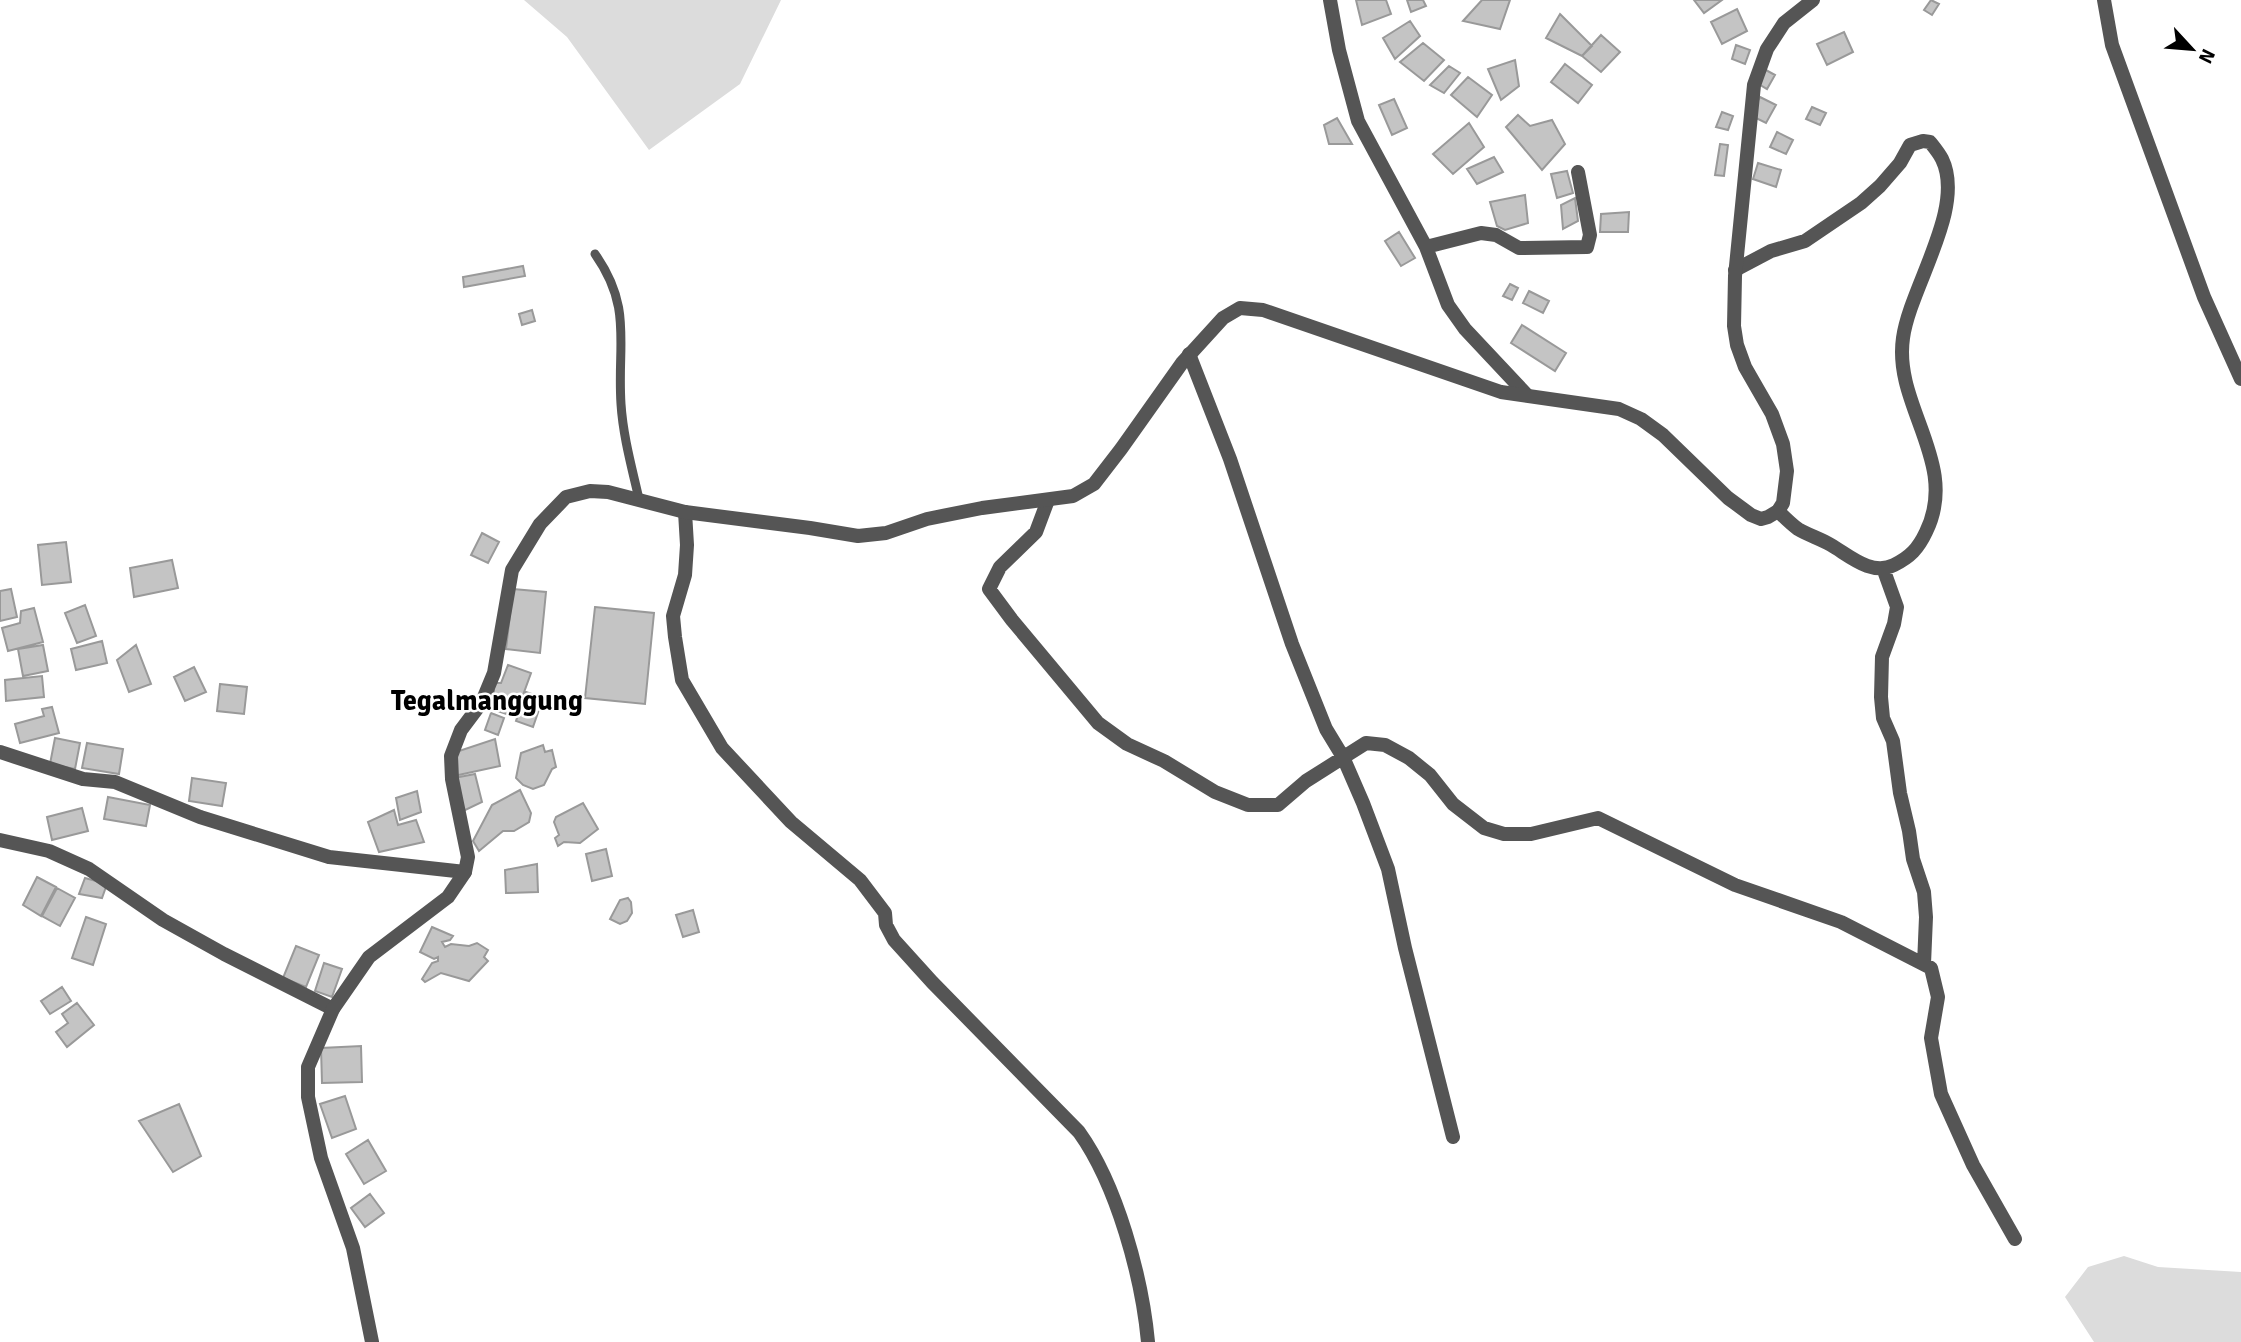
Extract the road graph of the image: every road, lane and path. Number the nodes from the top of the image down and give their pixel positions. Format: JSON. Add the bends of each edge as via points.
{"nodes":[{"id":1,"x":1330,"y":0,"type":"edge"},
{"id":2,"x":1813,"y":0,"type":"edge"},
{"id":3,"x":2104,"y":0,"type":"edge"},
{"id":4,"x":1578,"y":172,"type":"dead end"},
{"id":5,"x":1426,"y":247,"type":"junction"},
{"id":6,"x":595,"y":254,"type":"dead end"},
{"id":7,"x":1735,"y":270,"type":"junction"},
{"id":8,"x":1189,"y":354,"type":"junction"},
{"id":9,"x":2241,"y":379,"type":"edge"},
{"id":10,"x":1526,"y":394,"type":"junction"},
{"id":11,"x":639,"y":499,"type":"junction"},
{"id":12,"x":1048,"y":499,"type":"junction"},
{"id":13,"x":1778,"y":511,"type":"junction"},
{"id":14,"x":685,"y":512,"type":"junction"},
{"id":15,"x":1883,"y":568,"type":"junction"},
{"id":16,"x":0,"y":752,"type":"edge"},
{"id":17,"x":1343,"y":757,"type":"junction"},
{"id":18,"x":0,"y":840,"type":"edge"},
{"id":19,"x":465,"y":872,"type":"junction"},
{"id":20,"x":1924,"y":964,"type":"junction"},
{"id":21,"x":333,"y":1009,"type":"junction"},
{"id":22,"x":1453,"y":1137,"type":"dead end"},
{"id":23,"x":2015,"y":1239,"type":"dead end"},
{"id":24,"x":372,"y":1342,"type":"edge"},
{"id":25,"x":1148,"y":1342,"type":"edge"}],
"edges":[{"from":1,"to":5,"type":"street","via":[[1358,121]]},
{"from":2,"to":7,"type":"street","via":[[1784,23],[1767,49],[1754,85]]},
{"from":3,"to":9,"type":"street","via":[[2117,57],[2204,298]]},
{"from":4,"to":5,"type":"street","via":[[1590,235],[1587,247],[1519,248],[1481,233]]},
{"from":5,"to":10,"type":"street","via":[[1448,305]]},
{"from":6,"to":11,"type":"lane","via":[[610,274],[620,310],[621,403]]},
{"from":7,"to":13,"type":"street","via":[[1737,345],[1783,444],[1786,492]]},
{"from":7,"to":15,"type":"street","via":[[1771,251],[1805,242],[1861,203],[1900,163],[1910,145],[1930,142],[1943,160],[1946,208],[1910,307],[1900,361],[1931,451],[1936,502],[1920,546],[1909,558]]},
{"from":8,"to":10,"type":"street","via":[[1223,318],[1240,309],[1263,310],[1501,392]]},
{"from":8,"to":12,"type":"street","via":[[1094,484],[1073,496]]},
{"from":8,"to":17,"type":"street","via":[[1293,644],[1326,729]]},
{"from":10,"to":13,"type":"street","via":[[1619,409],[1641,419],[1751,515],[1761,519]]},
{"from":11,"to":14,"type":"street"},
{"from":11,"to":19,"type":"street","via":[[590,491],[566,497],[540,524],[512,569],[494,673],[451,756],[468,857]]},
{"from":12,"to":14,"type":"street","via":[[982,508],[858,536]]},
{"from":12,"to":17,"type":"street","via":[[1036,532],[1000,567],[989,589],[1098,723],[1127,744],[1248,805],[1278,805]]},
{"from":13,"to":15,"type":"street","via":[[1797,528],[1849,557]]},
{"from":14,"to":25,"type":"street","via":[[685,575],[673,616],[682,680],[722,748],[791,822],[860,880],[885,913],[894,940],[1093,1151],[1124,1230]]},
{"from":15,"to":20,"type":"street","via":[[1897,607],[1882,657],[1883,718],[1893,741],[1913,859],[1924,892]]},
{"from":16,"to":19,"type":"street","via":[[83,779],[114,782],[200,817],[329,858]]},
{"from":17,"to":20,"type":"street","via":[[1366,743],[1385,745],[1430,775],[1468,817],[1504,834],[1531,834],[1598,818],[1735,885],[1841,922]]},
{"from":17,"to":22,"type":"street","via":[[1388,869]]},
{"from":18,"to":21,"type":"street","via":[[49,851],[89,869],[163,920]]},
{"from":19,"to":21,"type":"street","via":[[448,897],[369,957]]},
{"from":20,"to":23,"type":"street","via":[[1931,968],[1938,997],[1931,1038],[1941,1094],[1973,1165]]},
{"from":21,"to":24,"type":"street","via":[[308,1067],[308,1097],[321,1158],[353,1248]]}]}
